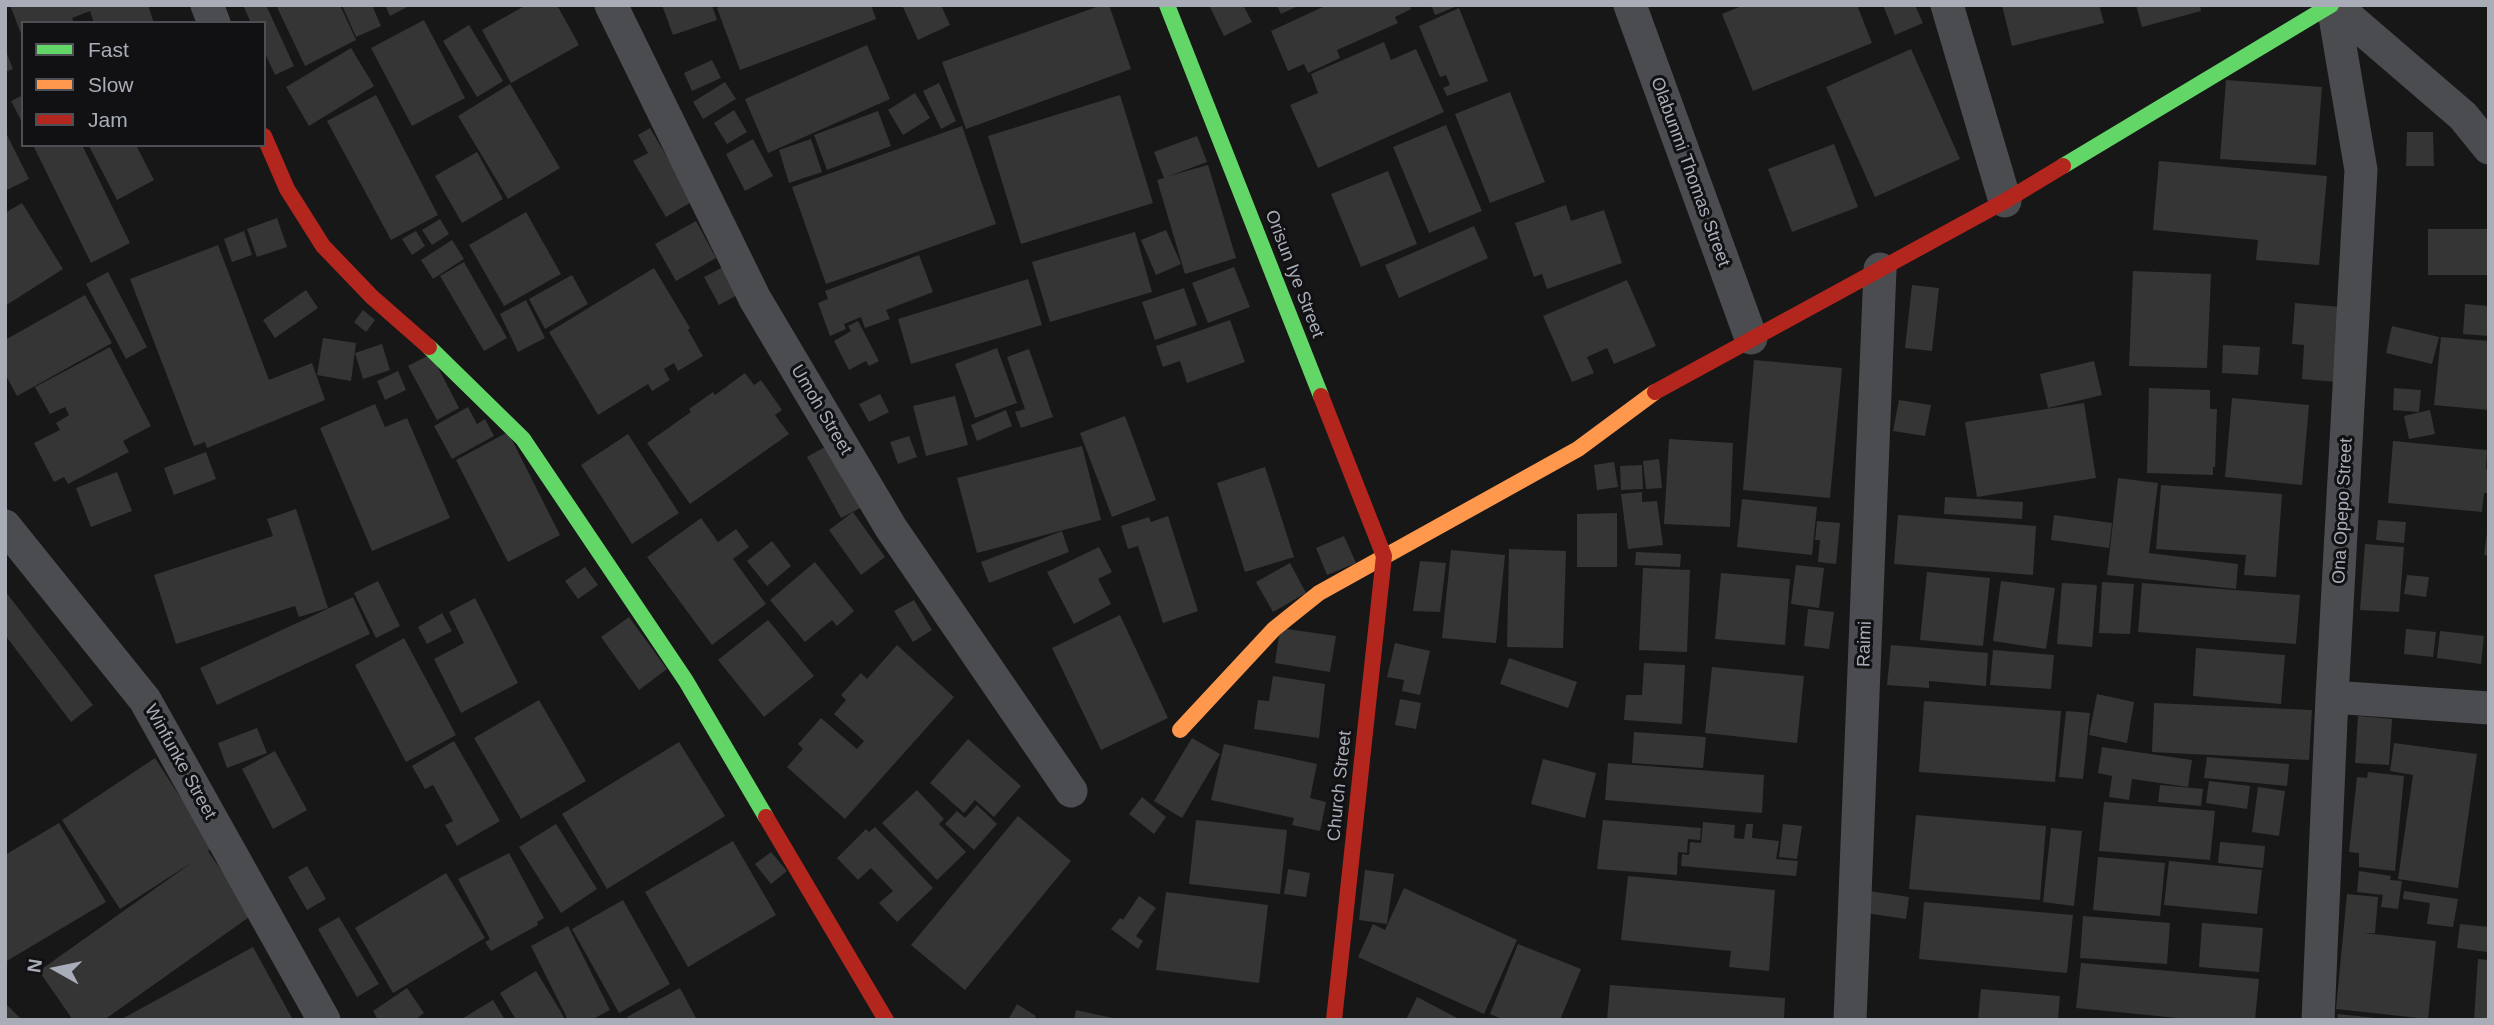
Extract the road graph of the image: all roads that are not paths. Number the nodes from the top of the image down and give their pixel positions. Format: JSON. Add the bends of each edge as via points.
{"nodes":[{"id":1,"x":611,"y":5,"type":"edge"},
{"id":2,"x":1167,"y":5,"type":"edge"},
{"id":3,"x":1630,"y":5,"type":"edge"},
{"id":4,"x":1947,"y":5,"type":"edge"},
{"id":5,"x":2333,"y":5,"type":"edge"},
{"id":6,"x":266,"y":141,"type":"edge"},
{"id":7,"x":2489,"y":148,"type":"edge"},
{"id":8,"x":2005,"y":201,"type":"junction"},
{"id":9,"x":1880,"y":269,"type":"junction"},
{"id":10,"x":1751,"y":338,"type":"junction"},
{"id":11,"x":5,"y":526,"type":"edge"},
{"id":12,"x":1384,"y":556,"type":"junction"},
{"id":13,"x":2332,"y":697,"type":"junction"},
{"id":14,"x":2489,"y":708,"type":"edge"},
{"id":15,"x":1180,"y":730,"type":"dead end"},
{"id":16,"x":1071,"y":791,"type":"dead end"},
{"id":17,"x":324,"y":1020,"type":"edge"},
{"id":18,"x":886,"y":1020,"type":"edge"},
{"id":19,"x":1334,"y":1020,"type":"edge"},
{"id":20,"x":1850,"y":1020,"type":"edge"},
{"id":21,"x":2318,"y":1020,"type":"edge"}],
"edges":[{"from":1,"to":16,"type":"street","name":"Umoh Street","via":[[755,299],[891,527]]},
{"from":2,"to":12,"type":"street","name":"Orisun Iye Street"},
{"from":3,"to":10,"type":"street","name":"Olabunmi Thomas Street"},
{"from":4,"to":8,"type":"street"},
{"from":5,"to":7,"type":"street","via":[[2463,116]]},
{"from":5,"to":8,"type":"street"},
{"from":5,"to":13,"type":"street","name":"Ona Opepo Street","via":[[2361,170]]},
{"from":6,"to":18,"type":"street","via":[[287,189],[323,247],[523,439],[687,681]]},
{"from":8,"to":9,"type":"street"},
{"from":9,"to":10,"type":"street"},
{"from":9,"to":20,"type":"street","name":"Raimi"},
{"from":10,"to":12,"type":"street","via":[[1645,397],[1578,449]]},
{"from":11,"to":17,"type":"street","name":"Winfunke Street","via":[[145,700]]},
{"from":12,"to":15,"type":"street","via":[[1319,593],[1274,629]]},
{"from":12,"to":19,"type":"street","name":"Church Street"},
{"from":13,"to":14,"type":"street"},
{"from":13,"to":21,"type":"street","name":"Ona Opepo Street"}]}
